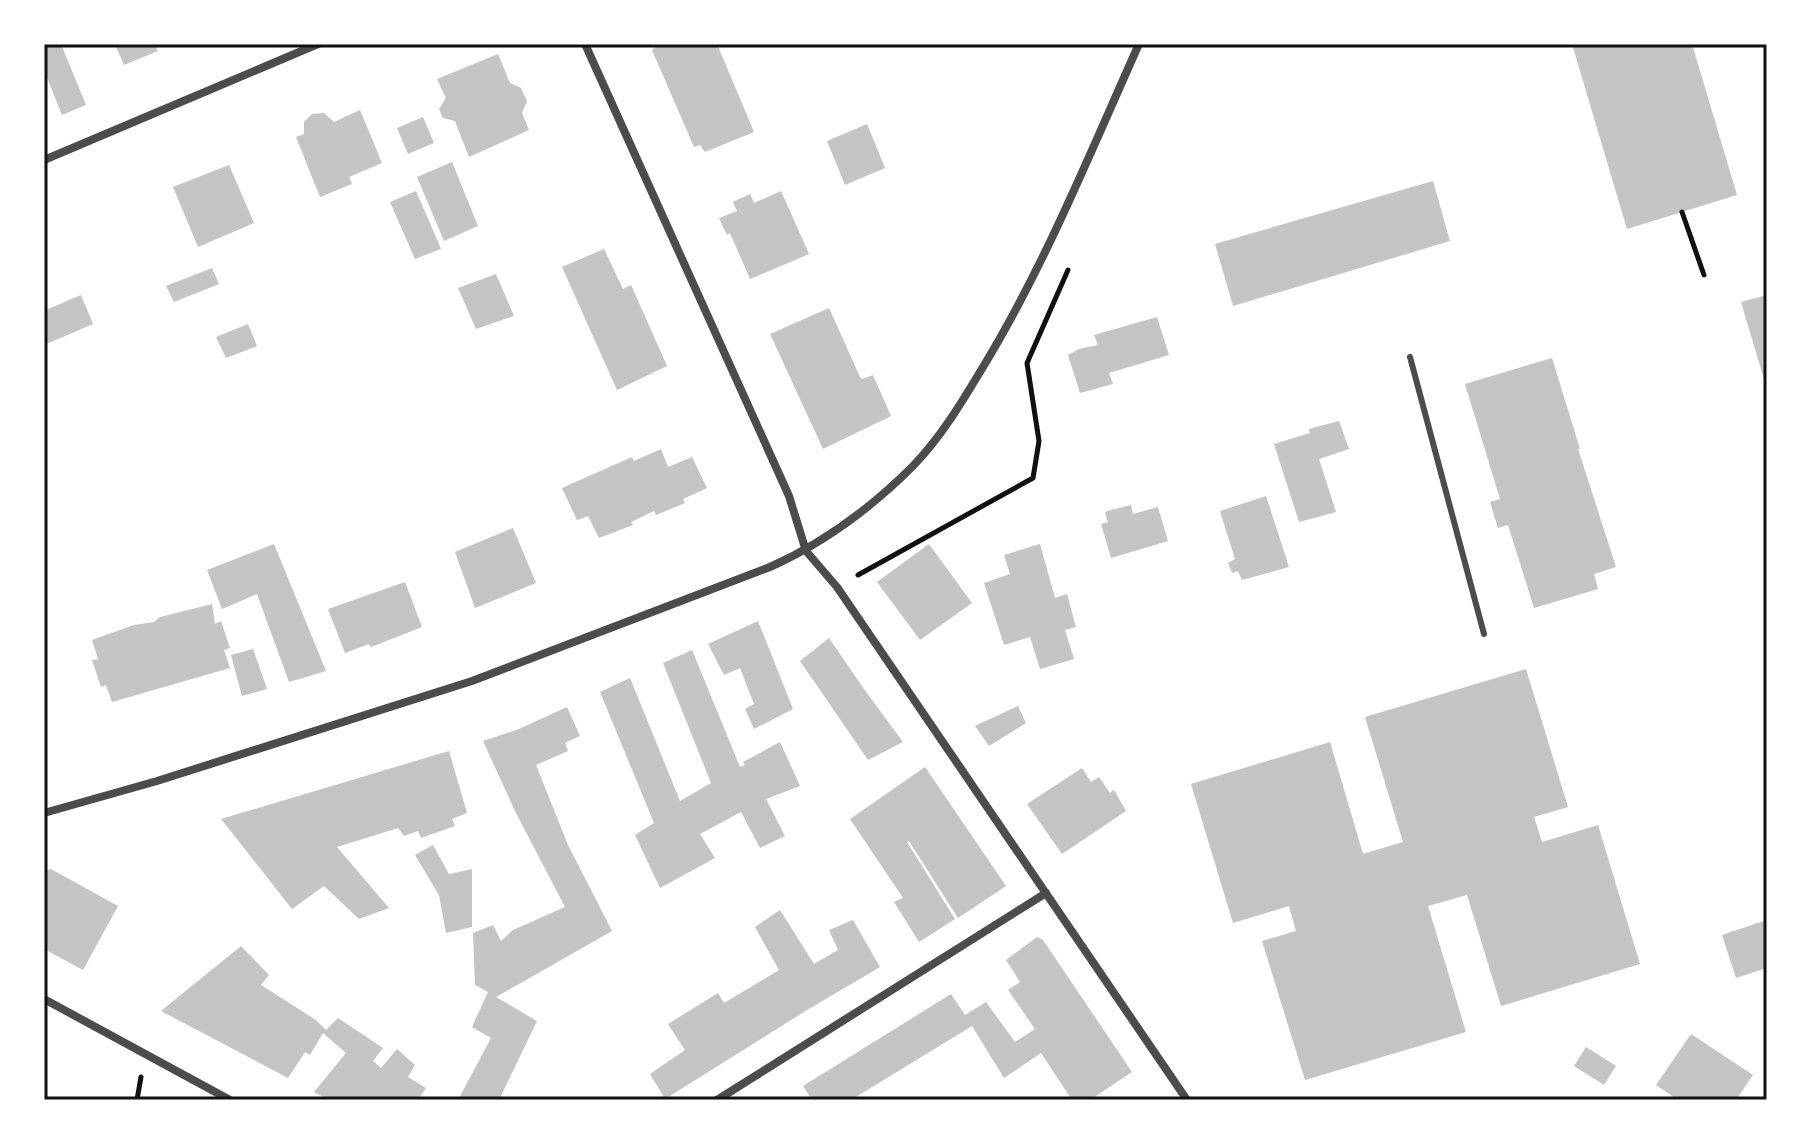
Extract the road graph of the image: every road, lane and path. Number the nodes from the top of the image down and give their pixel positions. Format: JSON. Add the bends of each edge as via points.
{"nodes":[{"id":1,"x":318,"y":44,"type":"edge"},
{"id":2,"x":585,"y":44,"type":"edge"},
{"id":3,"x":1139,"y":44,"type":"edge"},
{"id":4,"x":44,"y":160,"type":"edge"},
{"id":5,"x":1682,"y":212,"type":"dead end"},
{"id":6,"x":1072,"y":261,"type":"dead end"},
{"id":7,"x":1704,"y":275,"type":"dead end"},
{"id":8,"x":1410,"y":357,"type":"dead end"},
{"id":9,"x":806,"y":551,"type":"junction"},
{"id":10,"x":837,"y":587,"type":"junction"},
{"id":11,"x":1484,"y":634,"type":"dead end"},
{"id":12,"x":44,"y":813,"type":"edge"},
{"id":13,"x":1046,"y":893,"type":"junction"},
{"id":14,"x":44,"y":999,"type":"edge"},
{"id":15,"x":230,"y":1100,"type":"edge"},
{"id":16,"x":717,"y":1100,"type":"edge"},
{"id":17,"x":1187,"y":1100,"type":"edge"}],
"edges":[{"from":1,"to":4,"type":"street"},
{"from":2,"to":9,"type":"street","via":[[789,496]]},
{"from":3,"to":9,"type":"street","via":[[1018,309],[952,419],[869,508]]},
{"from":5,"to":7,"type":"path"},
{"from":6,"to":10,"type":"path","via":[[1027,363],[1039,441],[1033,478]]},
{"from":8,"to":11,"type":"lane"},
{"from":9,"to":10,"type":"street"},
{"from":9,"to":12,"type":"street","via":[[472,681]]},
{"from":10,"to":13,"type":"street"},
{"from":13,"to":16,"type":"street"},
{"from":13,"to":17,"type":"street"},
{"from":14,"to":15,"type":"street"}]}
